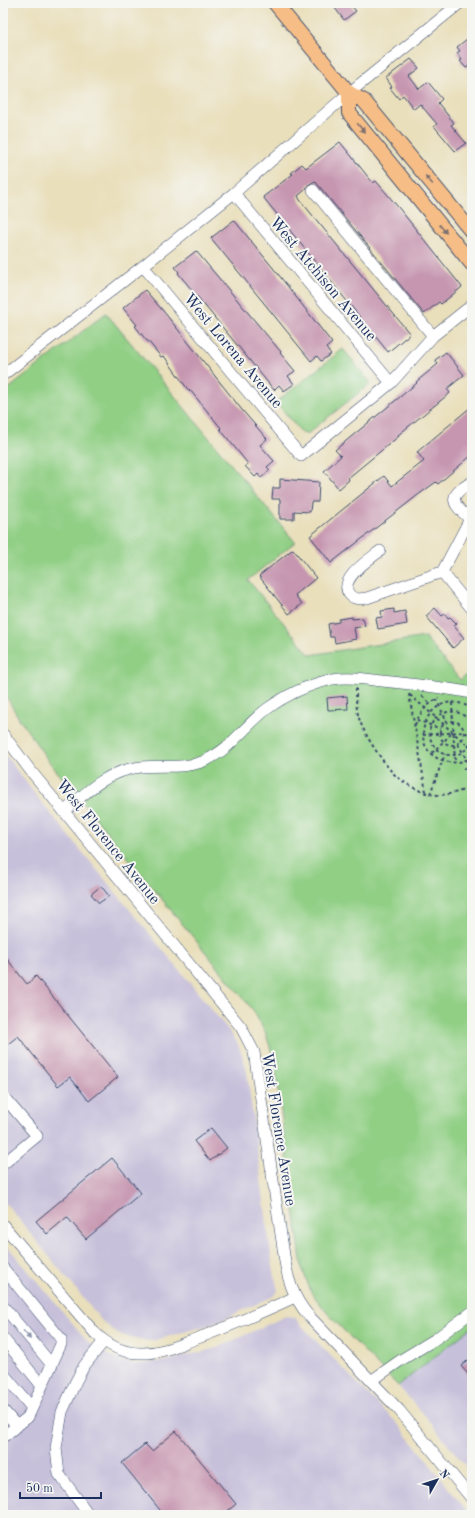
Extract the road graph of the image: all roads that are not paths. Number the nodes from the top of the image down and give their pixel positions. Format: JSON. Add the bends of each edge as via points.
{"nodes":[{"id":1,"x":275,"y":3,"type":"edge"},
{"id":2,"x":460,"y":3,"type":"edge"},
{"id":3,"x":349,"y":93,"type":"junction"},
{"id":4,"x":313,"y":190,"type":"dead end"},
{"id":5,"x":234,"y":193,"type":"junction"},
{"id":6,"x":472,"y":232,"type":"edge"},
{"id":7,"x":472,"y":264,"type":"edge"},
{"id":8,"x":143,"y":266,"type":"junction"},
{"id":9,"x":472,"y":305,"type":"edge"},
{"id":10,"x":433,"y":336,"type":"junction"},
{"id":11,"x":3,"y":375,"type":"edge"},
{"id":12,"x":391,"y":383,"type":"junction"},
{"id":13,"x":472,"y":482,"type":"edge"},
{"id":14,"x":471,"y":517,"type":"edge"},
{"id":15,"x":380,"y":551,"type":"dead end"},
{"id":16,"x":442,"y":572,"type":"junction"},
{"id":17,"x":472,"y":609,"type":"edge"},
{"id":18,"x":472,"y":693,"type":"edge"},
{"id":19,"x":3,"y":734,"type":"edge"},
{"id":20,"x":64,"y":812,"type":"junction"},
{"id":21,"x":3,"y":1096,"type":"edge"},
{"id":22,"x":3,"y":1164,"type":"edge"},
{"id":23,"x":3,"y":1225,"type":"edge"},
{"id":24,"x":3,"y":1268,"type":"edge"},
{"id":25,"x":295,"y":1297,"type":"junction"},
{"id":26,"x":3,"y":1306,"type":"edge"},
{"id":27,"x":472,"y":1312,"type":"edge"},
{"id":28,"x":3,"y":1338,"type":"edge"},
{"id":29,"x":104,"y":1342,"type":"junction"},
{"id":30,"x":52,"y":1364,"type":"junction"},
{"id":31,"x":3,"y":1373,"type":"edge"},
{"id":32,"x":371,"y":1381,"type":"junction"},
{"id":33,"x":42,"y":1386,"type":"junction"},
{"id":34,"x":32,"y":1408,"type":"junction"},
{"id":35,"x":3,"y":1410,"type":"edge"},
{"id":36,"x":17,"y":1426,"type":"junction"},
{"id":37,"x":3,"y":1437,"type":"edge"},
{"id":38,"x":472,"y":1498,"type":"edge"},
{"id":39,"x":88,"y":1515,"type":"edge"}],
"edges":[{"from":1,"to":3,"type":"main road"},
{"from":2,"to":3,"type":"street"},
{"from":3,"to":5,"type":"street"},
{"from":6,"to":3,"type":"main road","one_way":true,"via":[[364,101]]},
{"from":3,"to":7,"type":"main road","one_way":true,"via":[[349,113]]},
{"from":4,"to":10,"type":"street"},
{"from":5,"to":8,"type":"street"},
{"from":5,"to":12,"type":"street","name":"West Atchison Avenue"},
{"from":8,"to":11,"type":"street"},
{"from":8,"to":12,"type":"street","name":"West Lorena Avenue","via":[[301,456]]},
{"from":9,"to":10,"type":"street"},
{"from":10,"to":12,"type":"street"},
{"from":13,"to":14,"type":"street","via":[[459,491],[454,500],[456,506]]},
{"from":14,"to":16,"type":"street"},
{"from":15,"to":16,"type":"street","via":[[354,572],[347,584],[347,592],[351,596],[358,599],[367,598]]},
{"from":16,"to":17,"type":"street"},
{"from":18,"to":20,"type":"street","via":[[451,692],[429,686],[408,689],[356,678],[334,679],[313,685],[267,709],[225,749],[203,761],[185,766],[140,767],[118,772],[104,778]]},
{"from":19,"to":20,"type":"street","name":"West Florence Avenue"},
{"from":20,"to":25,"type":"street","name":"West Florence Avenue","via":[[241,1027],[254,1052],[284,1255]]},
{"from":21,"to":22,"type":"street","via":[[36,1136]]},
{"from":23,"to":29,"type":"street"},
{"from":24,"to":30,"type":"street","via":[[61,1338],[62,1344]]},
{"from":25,"to":29,"type":"street","via":[[223,1330],[148,1353],[131,1352]]},
{"from":25,"to":32,"type":"street","name":"West Florence Avenue","via":[[308,1315]]},
{"from":26,"to":30,"type":"street","one_way":true},
{"from":27,"to":32,"type":"street"},
{"from":28,"to":33,"type":"street"},
{"from":29,"to":39,"type":"street","via":[[84,1366],[76,1381],[62,1412],[56,1448],[60,1474]]},
{"from":30,"to":33,"type":"street"},
{"from":31,"to":34,"type":"street"},
{"from":32,"to":38,"type":"street","name":"West Florence Avenue","via":[[411,1423]]},
{"from":33,"to":34,"type":"street"},
{"from":34,"to":36,"type":"street","via":[[28,1417]]},
{"from":35,"to":36,"type":"street"},
{"from":36,"to":37,"type":"street"}]}
